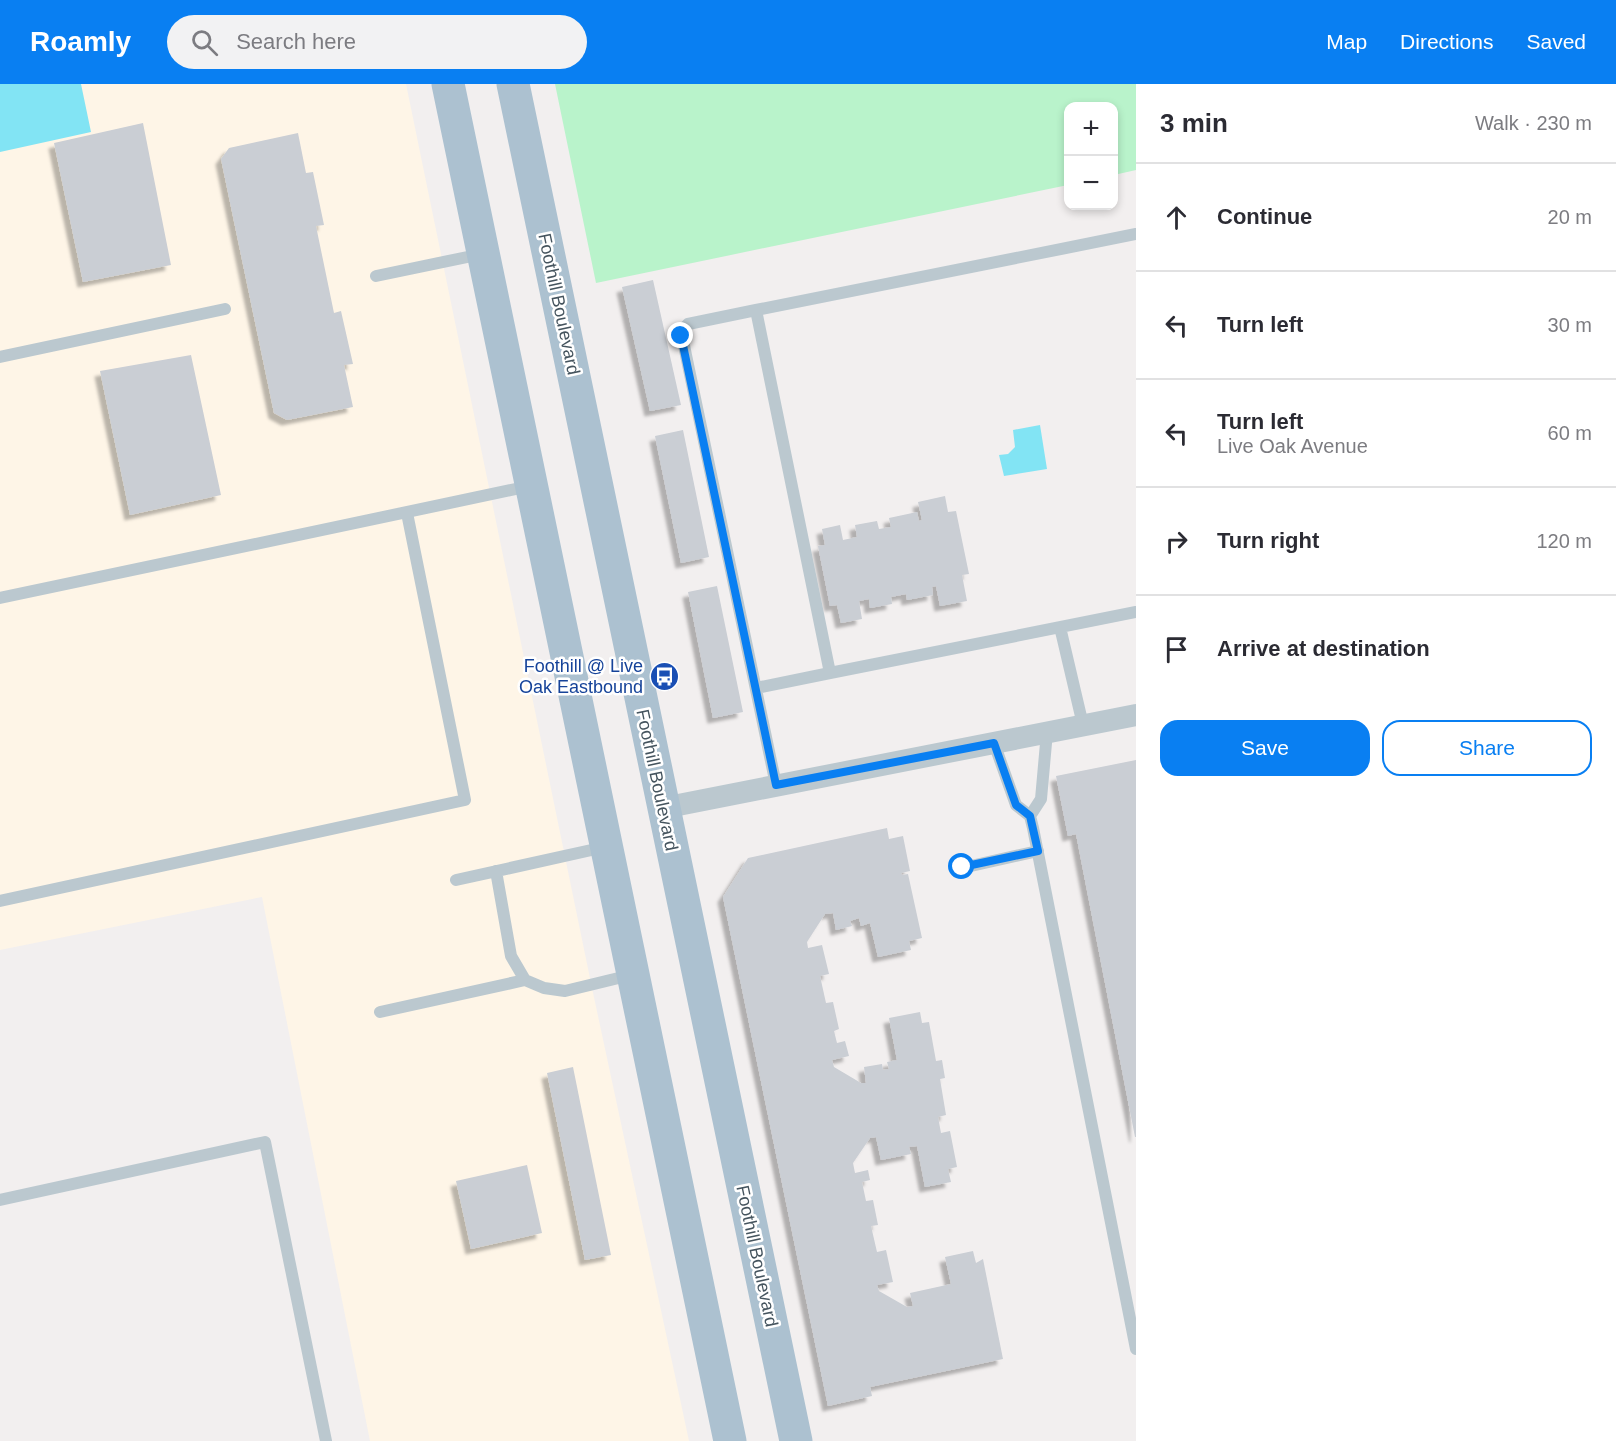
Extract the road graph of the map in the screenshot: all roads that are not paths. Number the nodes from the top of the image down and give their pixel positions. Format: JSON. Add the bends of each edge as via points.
{"nodes":[{"id":1,"x":448,"y":84,"type":"edge"},
{"id":2,"x":513,"y":84,"type":"edge"},
{"id":3,"x":1136,"y":234,"type":"edge"},
{"id":4,"x":484,"y":254,"type":"junction"},
{"id":5,"x":376,"y":276,"type":"dead end"},
{"id":6,"x":225,"y":309,"type":"dead end"},
{"id":7,"x":756,"y":310,"type":"junction"},
{"id":8,"x":0,"y":357,"type":"edge"},
{"id":9,"x":532,"y":486,"type":"junction"},
{"id":10,"x":408,"y":513,"type":"junction"},
{"id":11,"x":0,"y":598,"type":"edge"},
{"id":12,"x":1136,"y":612,"type":"edge"},
{"id":13,"x":1060,"y":627,"type":"junction"},
{"id":14,"x":830,"y":673,"type":"junction"},
{"id":15,"x":756,"y":688,"type":"junction"},
{"id":16,"x":1136,"y":715,"type":"edge"},
{"id":17,"x":1083,"y":725,"type":"junction"},
{"id":18,"x":1047,"y":732,"type":"junction"},
{"id":19,"x":994,"y":743,"type":"junction"},
{"id":20,"x":776,"y":785,"type":"junction"},
{"id":21,"x":663,"y":808,"type":"junction"},
{"id":22,"x":1030,"y":816,"type":"junction"},
{"id":23,"x":607,"y":847,"type":"junction"},
{"id":24,"x":1038,"y":851,"type":"junction"},
{"id":25,"x":962,"y":867,"type":"dead end"},
{"id":26,"x":496,"y":871,"type":"junction"},
{"id":27,"x":456,"y":880,"type":"dead end"},
{"id":28,"x":0,"y":902,"type":"edge"},
{"id":29,"x":633,"y":975,"type":"junction"},
{"id":30,"x":525,"y":980,"type":"junction"},
{"id":31,"x":380,"y":1012,"type":"dead end"},
{"id":32,"x":0,"y":1200,"type":"edge"},
{"id":33,"x":1136,"y":1349,"type":"edge"},
{"id":34,"x":326,"y":1441,"type":"edge"},
{"id":35,"x":730,"y":1441,"type":"edge"},
{"id":36,"x":796,"y":1441,"type":"edge"}],
"edges":[{"from":1,"to":4,"type":"main road"},
{"from":2,"to":21,"type":"main road","name":"Foothill Boulevard"},
{"from":3,"to":7,"type":"lane"},
{"from":4,"to":5,"type":"lane"},
{"from":4,"to":9,"type":"main road"},
{"from":6,"to":8,"type":"lane"},
{"from":7,"to":14,"type":"lane"},
{"from":7,"to":15,"type":"lane","via":[[688,324],[681,336]]},
{"from":9,"to":10,"type":"lane"},
{"from":9,"to":23,"type":"main road"},
{"from":10,"to":11,"type":"lane"},
{"from":10,"to":28,"type":"lane","via":[[465,800]]},
{"from":12,"to":13,"type":"lane"},
{"from":13,"to":14,"type":"lane"},
{"from":13,"to":17,"type":"lane"},
{"from":14,"to":15,"type":"lane"},
{"from":15,"to":20,"type":"lane"},
{"from":16,"to":17,"type":"street"},
{"from":17,"to":18,"type":"street"},
{"from":18,"to":19,"type":"street"},
{"from":18,"to":22,"type":"lane","via":[[1041,799]]},
{"from":19,"to":20,"type":"street"},
{"from":19,"to":22,"type":"lane","via":[[1016,805]]},
{"from":20,"to":21,"type":"street"},
{"from":21,"to":36,"type":"main road","name":"Foothill Boulevard"},
{"from":22,"to":24,"type":"lane"},
{"from":23,"to":26,"type":"lane"},
{"from":23,"to":29,"type":"main road"},
{"from":24,"to":25,"type":"lane"},
{"from":24,"to":33,"type":"lane"},
{"from":26,"to":27,"type":"lane"},
{"from":26,"to":30,"type":"lane","via":[[511,956]]},
{"from":29,"to":30,"type":"lane","via":[[565,991]]},
{"from":29,"to":35,"type":"main road"},
{"from":30,"to":31,"type":"lane"},
{"from":32,"to":34,"type":"lane","via":[[265,1142]]}]}
